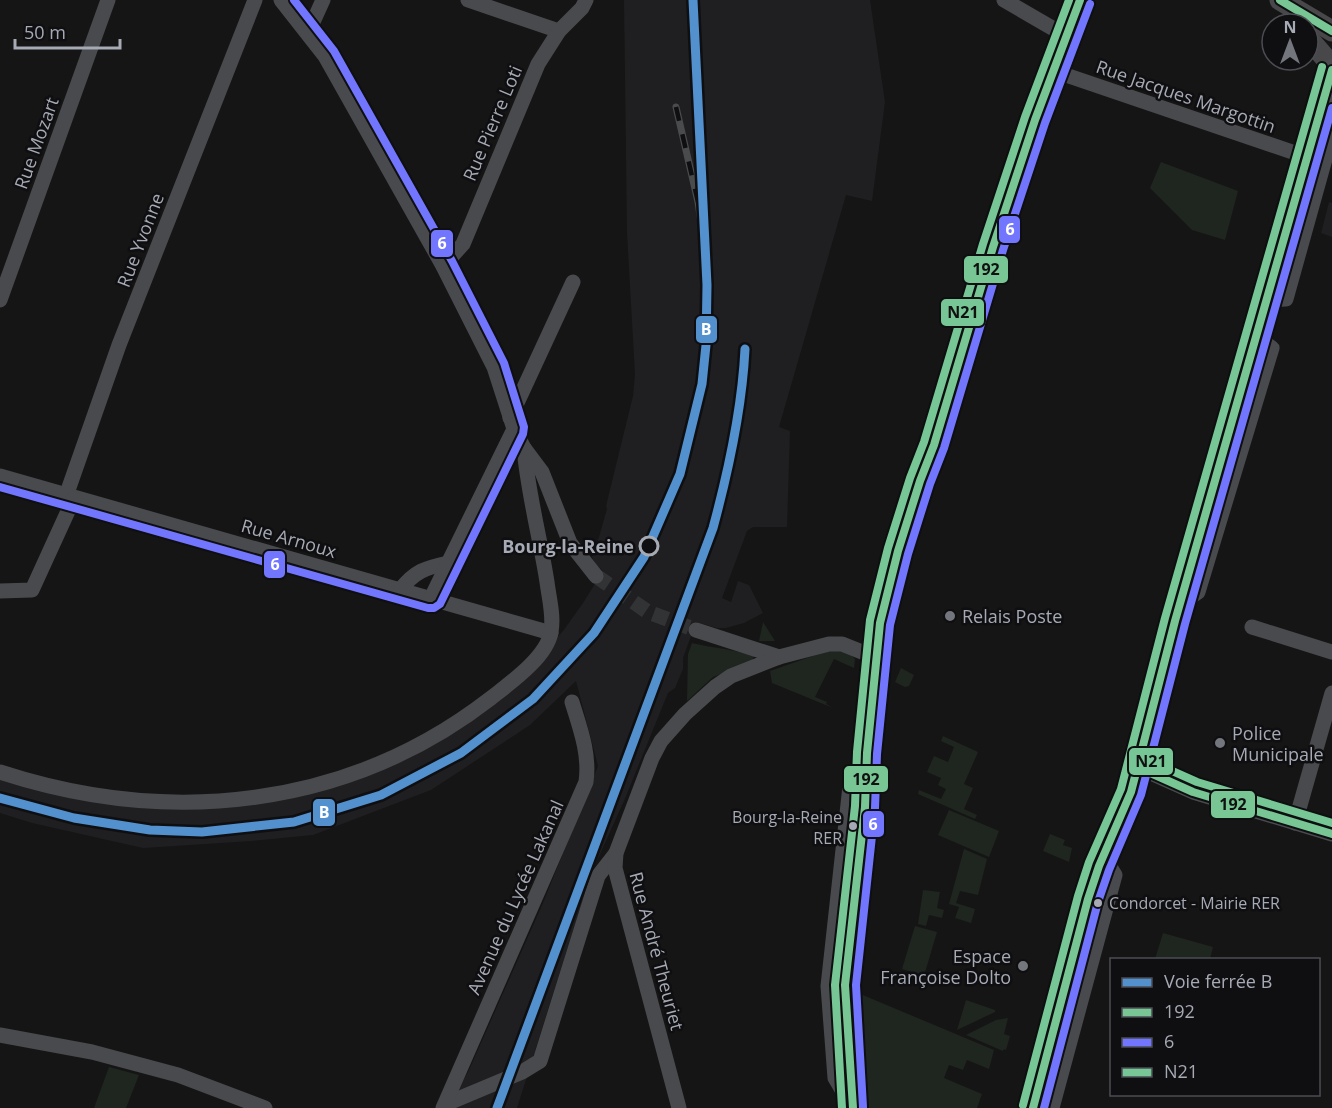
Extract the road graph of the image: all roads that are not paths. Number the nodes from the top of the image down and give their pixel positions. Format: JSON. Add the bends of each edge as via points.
{"nodes":[{"id":1,"x":108,"y":0,"type":"edge"},
{"id":2,"x":255,"y":0,"type":"edge"},
{"id":3,"x":281,"y":0,"type":"edge"},
{"id":4,"x":323,"y":0,"type":"edge"},
{"id":5,"x":468,"y":0,"type":"edge"},
{"id":6,"x":586,"y":0,"type":"edge"},
{"id":7,"x":1004,"y":0,"type":"edge"},
{"id":8,"x":1080,"y":0,"type":"edge"},
{"id":9,"x":1279,"y":0,"type":"edge"},
{"id":10,"x":559,"y":30,"type":"junction"},
{"id":11,"x":1332,"y":31,"type":"edge"},
{"id":12,"x":308,"y":33,"type":"junction"},
{"id":13,"x":1066,"y":36,"type":"junction"},
{"id":14,"x":1320,"y":53,"type":"edge"},
{"id":15,"x":1332,"y":68,"type":"edge"},
{"id":16,"x":1053,"y":71,"type":"junction"},
{"id":17,"x":1327,"y":125,"type":"edge"},
{"id":18,"x":1307,"y":157,"type":"junction"},
{"id":19,"x":443,"y":266,"type":"junction"},
{"id":20,"x":573,"y":282,"type":"dead end"},
{"id":21,"x":0,"y":300,"type":"edge"},
{"id":22,"x":1268,"y":300,"type":"junction"},
{"id":23,"x":512,"y":423,"type":"junction"},
{"id":24,"x":524,"y":448,"type":"junction"},
{"id":25,"x":0,"y":476,"type":"edge"},
{"id":26,"x":70,"y":497,"type":"junction"},
{"id":27,"x":448,"y":563,"type":"junction"},
{"id":28,"x":596,"y":576,"type":"tunnel mouth"},
{"id":29,"x":400,"y":590,"type":"junction"},
{"id":30,"x":0,"y":591,"type":"edge"},
{"id":31,"x":431,"y":598,"type":"junction"},
{"id":32,"x":1252,"y":627,"type":"dead end"},
{"id":33,"x":696,"y":630,"type":"tunnel mouth"},
{"id":34,"x":551,"y":633,"type":"junction"},
{"id":35,"x":1332,"y":652,"type":"edge"},
{"id":36,"x":779,"y":657,"type":"junction"},
{"id":37,"x":877,"y":658,"type":"junction"},
{"id":38,"x":1332,"y":693,"type":"edge"},
{"id":39,"x":572,"y":702,"type":"dead end"},
{"id":40,"x":1137,"y":767,"type":"junction"},
{"id":41,"x":0,"y":772,"type":"edge"},
{"id":42,"x":1295,"y":823,"type":"junction"},
{"id":43,"x":1332,"y":834,"type":"edge"},
{"id":44,"x":616,"y":853,"type":"junction"},
{"id":45,"x":1101,"y":863,"type":"junction"},
{"id":46,"x":0,"y":1035,"type":"edge"},
{"id":47,"x":444,"y":1106,"type":"edge"},
{"id":48,"x":265,"y":1108,"type":"edge"},
{"id":49,"x":679,"y":1108,"type":"edge"},
{"id":50,"x":853,"y":1108,"type":"edge"},
{"id":51,"x":1033,"y":1108,"type":"edge"},
{"id":52,"x":1052,"y":1108,"type":"edge"}],
"edges":[{"from":1,"to":21,"type":"street","name":"Rue Mozart"},
{"from":2,"to":26,"type":"street","name":"Rue Yvonne","via":[[119,345]]},
{"from":3,"to":12,"type":"street"},
{"from":4,"to":12,"type":"street"},
{"from":5,"to":10,"type":"street"},
{"from":6,"to":10,"type":"street","name":"Rue Pierre Loti"},
{"from":7,"to":13,"type":"street"},
{"from":8,"to":13,"type":"main road"},
{"from":9,"to":11,"type":"main road"},
{"from":10,"to":19,"type":"street","name":"Rue Pierre Loti","via":[[538,64],[463,244]]},
{"from":12,"to":19,"type":"street","via":[[325,56]]},
{"from":13,"to":16,"type":"main road"},
{"from":14,"to":15,"type":"main road"},
{"from":15,"to":17,"type":"main road"},
{"from":16,"to":18,"type":"street","name":"Rue Jacques Margottin"},
{"from":16,"to":37,"type":"main road","via":[[993,247],[898,551],[880,623]]},
{"from":17,"to":18,"type":"main road"},
{"from":17,"to":22,"type":"street","via":[[1286,299]]},
{"from":18,"to":22,"type":"main road"},
{"from":19,"to":23,"type":"street","via":[[494,367]]},
{"from":20,"to":23,"type":"street"},
{"from":22,"to":40,"type":"main road","via":[[1179,605]]},
{"from":23,"to":24,"type":"street"},
{"from":23,"to":27,"type":"street"},
{"from":24,"to":28,"type":"street","via":[[542,472],[570,543]]},
{"from":24,"to":34,"type":"street","via":[[551,609]]},
{"from":25,"to":26,"type":"street","name":"Rue Arnoux"},
{"from":26,"to":29,"type":"street","name":"Rue Arnoux"},
{"from":26,"to":30,"type":"street","name":"Rue Yvonne","via":[[32,590]]},
{"from":27,"to":29,"type":"street","via":[[412,575]]},
{"from":27,"to":31,"type":"street"},
{"from":29,"to":31,"type":"street","name":"Rue Arnoux"},
{"from":31,"to":34,"type":"street","name":"Rue Arnoux"},
{"from":32,"to":35,"type":"street"},
{"from":33,"to":36,"type":"street"},
{"from":34,"to":41,"type":"street","via":[[543,650],[515,679],[469,715],[370,769],[316,786],[234,800],[155,803],[64,789]]},
{"from":36,"to":37,"type":"street","name":"Rue André Theuriet","via":[[842,644]]},
{"from":36,"to":44,"type":"street","name":"Rue André Theuriet","via":[[731,676],[669,730],[652,758]]},
{"from":37,"to":50,"type":"main road","via":[[845,985]]},
{"from":38,"to":42,"type":"street"},
{"from":39,"to":47,"type":"street","name":"Avenue du Lycée Lakanal","via":[[587,753],[586,782]]},
{"from":40,"to":42,"type":"street","via":[[1193,792]]},
{"from":40,"to":45,"type":"main road","via":[[1131,792]]},
{"from":42,"to":43,"type":"street"},
{"from":44,"to":47,"type":"street","name":"Avenue du Lycée Lakanal","via":[[598,876],[540,1061]]},
{"from":44,"to":49,"type":"street","name":"Rue André Theuriet","via":[[615,868],[624,910]]},
{"from":45,"to":51,"type":"main road"},
{"from":45,"to":52,"type":"street","via":[[1115,875]]},
{"from":46,"to":48,"type":"street","via":[[92,1052],[178,1075]]}]}
